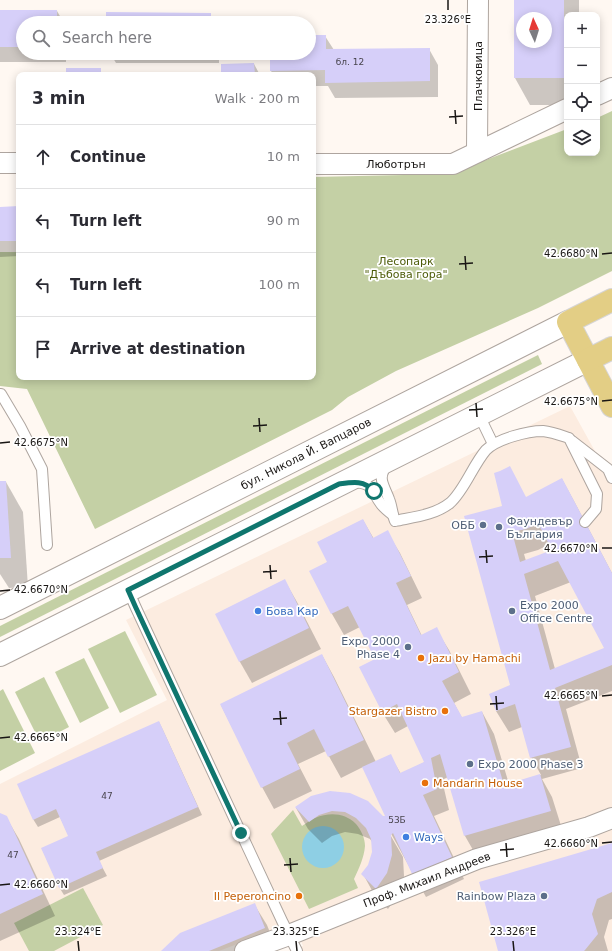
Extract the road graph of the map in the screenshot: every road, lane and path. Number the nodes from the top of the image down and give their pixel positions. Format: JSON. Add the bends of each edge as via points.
{"nodes":[{"id":1,"x":478,"y":0,"type":"edge"},
{"id":2,"x":612,"y":88,"type":"edge"},
{"id":3,"x":600,"y":94,"type":"edge"},
{"id":4,"x":564,"y":111,"type":"edge"},
{"id":5,"x":477,"y":152,"type":"junction"},
{"id":6,"x":0,"y":163,"type":"edge"},
{"id":7,"x":16,"y":163,"type":"edge"},
{"id":8,"x":316,"y":164,"type":"edge"},
{"id":9,"x":612,"y":300,"type":"edge"},
{"id":10,"x":568,"y":322,"type":"junction"},
{"id":11,"x":612,"y":348,"type":"edge"},
{"id":12,"x":588,"y":360,"type":"junction"},
{"id":13,"x":0,"y":394,"type":"edge"},
{"id":14,"x":612,"y":406,"type":"edge"},
{"id":15,"x":479,"y":415,"type":"junction"},
{"id":16,"x":569,"y":438,"type":"junction"},
{"id":17,"x":493,"y":444,"type":"junction"},
{"id":18,"x":397,"y":455,"type":"junction"},
{"id":19,"x":612,"y":478,"type":"edge"},
{"id":20,"x":339,"y":484,"type":"junction"},
{"id":21,"x":393,"y":515,"type":"junction"},
{"id":22,"x":585,"y":522,"type":"dead end"},
{"id":23,"x":47,"y":545,"type":"dead end"},
{"id":24,"x":128,"y":590,"type":"junction"},
{"id":25,"x":0,"y":608,"type":"edge"},
{"id":26,"x":0,"y":655,"type":"edge"},
{"id":27,"x":612,"y":818,"type":"edge"},
{"id":28,"x":293,"y":943,"type":"edge"},
{"id":29,"x":245,"y":951,"type":"edge"}],
"edges":[{"from":1,"to":5,"type":"street","name":"Плачковица"},
{"from":2,"to":3,"type":"street"},
{"from":4,"to":5,"type":"street","name":"Люботрън"},
{"from":5,"to":8,"type":"street","name":"Люботрън","via":[[453,164]]},
{"from":6,"to":7,"type":"street"},
{"from":9,"to":10,"type":"main road","name":"бул. Никола Й. Вапцаров"},
{"from":10,"to":12,"type":"main road"},
{"from":10,"to":25,"type":"main road","name":"бул. Никола Й. Вапцаров"},
{"from":11,"to":12,"type":"main road"},
{"from":12,"to":14,"type":"main road"},
{"from":12,"to":15,"type":"main road"},
{"from":13,"to":23,"type":"lane","via":[[42,469]]},
{"from":15,"to":17,"type":"lane"},
{"from":15,"to":18,"type":"main road"},
{"from":16,"to":17,"type":"lane","via":[[543,431],[523,433]]},
{"from":16,"to":19,"type":"lane","via":[[608,469]]},
{"from":16,"to":22,"type":"lane","via":[[597,494],[596,509]]},
{"from":17,"to":21,"type":"lane","via":[[486,450],[451,502],[441,509],[415,517],[395,521]]},
{"from":18,"to":20,"type":"main road"},
{"from":18,"to":21,"type":"lane","via":[[383,471],[382,479]]},
{"from":20,"to":21,"type":"lane","via":[[352,482],[368,486]]},
{"from":20,"to":24,"type":"main road"},
{"from":24,"to":26,"type":"main road"},
{"from":24,"to":28,"type":"lane"},
{"from":27,"to":28,"type":"street","name":"Проф. Михаил Андреев","via":[[590,827],[477,859]]},
{"from":28,"to":29,"type":"street","name":"Проф. Михаил Андреев"}]}
